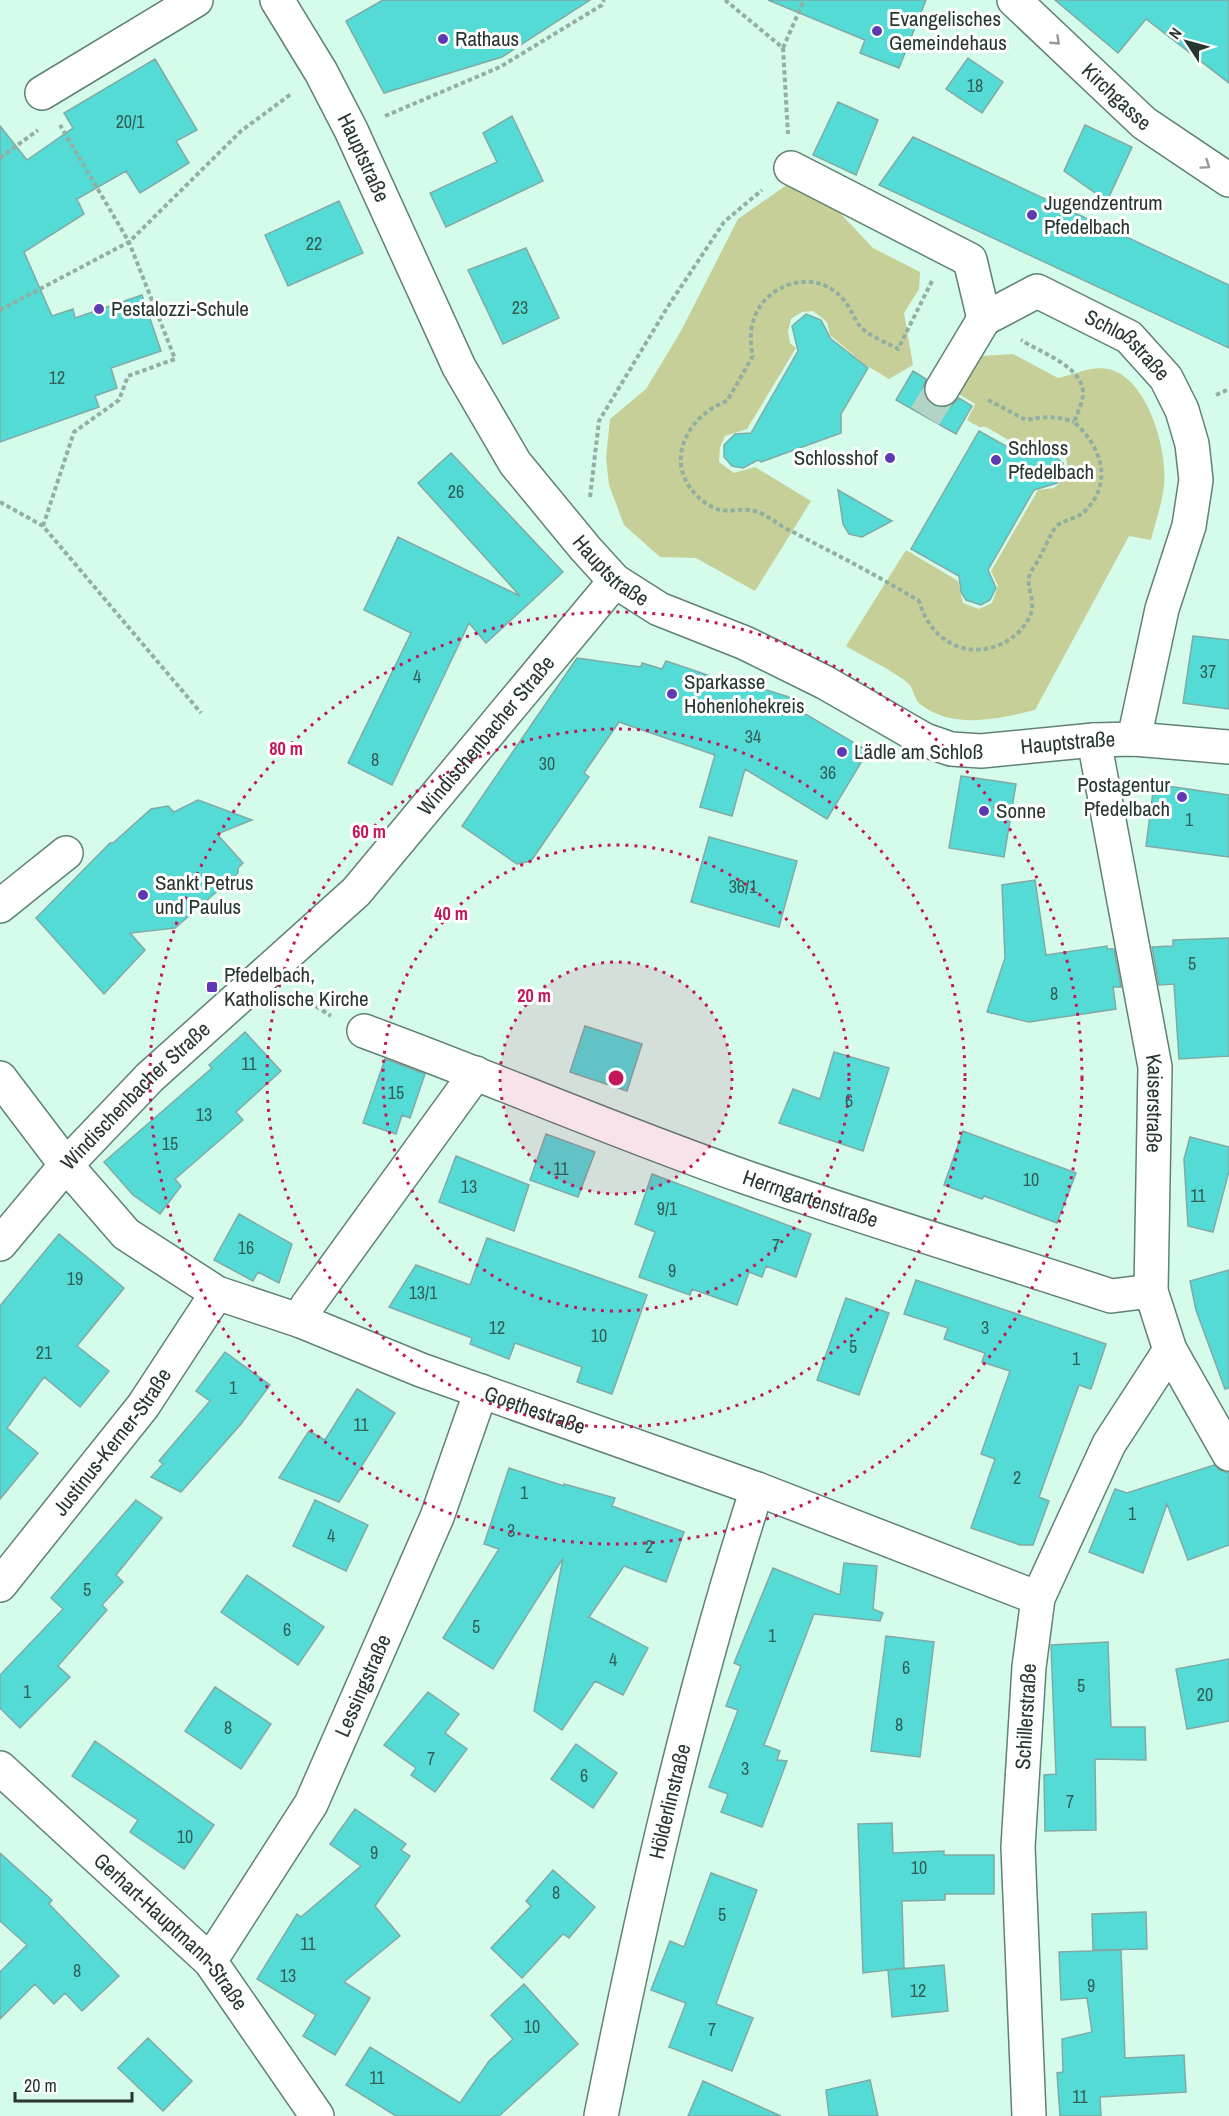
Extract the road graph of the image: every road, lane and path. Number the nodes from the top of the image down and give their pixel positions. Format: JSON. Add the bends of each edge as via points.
{"nodes":[{"id":1,"x":196,"y":0,"type":"edge"},
{"id":2,"x":277,"y":0,"type":"edge"},
{"id":3,"x":604,"y":0,"type":"edge"},
{"id":4,"x":725,"y":0,"type":"edge"},
{"id":5,"x":804,"y":0,"type":"edge"},
{"id":6,"x":1014,"y":0,"type":"edge"},
{"id":7,"x":783,"y":48,"type":"junction"},
{"id":8,"x":321,"y":72,"type":"junction"},
{"id":9,"x":49,"y":105,"type":"junction"},
{"id":10,"x":351,"y":130,"type":"junction"},
{"id":11,"x":0,"y":158,"type":"edge"},
{"id":12,"x":791,"y":168,"type":"junction"},
{"id":13,"x":1229,"y":180,"type":"edge"},
{"id":14,"x":129,"y":242,"type":"junction"},
{"id":15,"x":949,"y":249,"type":"junction"},
{"id":16,"x":0,"y":310,"type":"edge"},
{"id":17,"x":984,"y":319,"type":"junction"},
{"id":18,"x":1019,"y":339,"type":"dead end"},
{"id":19,"x":942,"y":389,"type":"tunnel mouth"},
{"id":20,"x":988,"y":400,"type":"dead end"},
{"id":21,"x":1074,"y":422,"type":"junction"},
{"id":22,"x":0,"y":502,"type":"edge"},
{"id":23,"x":43,"y":526,"type":"junction"},
{"id":24,"x":585,"y":548,"type":"junction"},
{"id":25,"x":615,"y":581,"type":"junction"},
{"id":26,"x":201,"y":713,"type":"dead end"},
{"id":27,"x":1134,"y":739,"type":"junction"},
{"id":28,"x":1094,"y":740,"type":"junction"},
{"id":29,"x":1229,"y":747,"type":"edge"},
{"id":30,"x":66,"y":853,"type":"dead end"},
{"id":31,"x":0,"y":906,"type":"edge"},
{"id":32,"x":274,"y":968,"type":"junction"},
{"id":33,"x":364,"y":1031,"type":"joint"},
{"id":34,"x":476,"y":1073,"type":"junction"},
{"id":35,"x":0,"y":1078,"type":"edge"},
{"id":36,"x":66,"y":1165,"type":"junction"},
{"id":37,"x":0,"y":1244,"type":"edge"},
{"id":38,"x":1152,"y":1291,"type":"junction"},
{"id":39,"x":217,"y":1293,"type":"junction"},
{"id":40,"x":301,"y":1322,"type":"junction"},
{"id":41,"x":1170,"y":1350,"type":"junction"},
{"id":42,"x":481,"y":1391,"type":"junction"},
{"id":43,"x":1229,"y":1454,"type":"edge"},
{"id":44,"x":757,"y":1489,"type":"junction"},
{"id":45,"x":0,"y":1585,"type":"edge"},
{"id":46,"x":1038,"y":1599,"type":"junction"},
{"id":47,"x":0,"y":1768,"type":"edge"},
{"id":48,"x":210,"y":1961,"type":"junction"},
{"id":49,"x":317,"y":2116,"type":"edge"},
{"id":50,"x":602,"y":2116,"type":"edge"},
{"id":51,"x":1029,"y":2116,"type":"edge"}],
"edges":[{"from":1,"to":9,"type":"street"},
{"from":2,"to":8,"type":"street","name":"Hauptstraße"},
{"from":3,"to":10,"type":"path","via":[[602,5],[500,68]]},
{"from":4,"to":7,"type":"path"},
{"from":5,"to":7,"type":"path"},
{"from":6,"to":13,"type":"street","name":"Kirchgasse","one_way":true,"via":[[1144,123]]},
{"from":7,"to":12,"type":"path"},
{"from":8,"to":10,"type":"street","name":"Hauptstraße"},
{"from":8,"to":14,"type":"path","via":[[241,131]]},
{"from":9,"to":11,"type":"path"},
{"from":9,"to":14,"type":"path"},
{"from":10,"to":24,"type":"street","name":"Hauptstraße","via":[[459,367],[515,463]]},
{"from":12,"to":15,"type":"street"},
{"from":12,"to":24,"type":"path","via":[[723,222],[599,421]]},
{"from":14,"to":16,"type":"path"},
{"from":14,"to":23,"type":"path","via":[[175,359],[128,376],[119,400],[74,432]]},
{"from":15,"to":17,"type":"street","via":[[970,260]]},
{"from":15,"to":21,"type":"path","via":[[898,349],[860,327],[851,309],[828,287],[792,282],[774,291],[755,316],[750,344],[753,356],[728,401],[706,412],[688,430],[682,447],[682,468],[691,488],[703,501],[720,510],[754,511],[863,566],[920,601],[924,617],[951,644],[969,650],[988,650],[1022,628],[1031,612],[1029,578],[1057,526],[1086,510],[1098,494],[1102,474],[1099,453],[1089,435]]},
{"from":17,"to":19,"type":"street"},
{"from":17,"to":27,"type":"street","name":"Schloßstraße","via":[[1037,291],[1129,337],[1166,378],[1182,410],[1197,480],[1189,526],[1162,609]]},
{"from":18,"to":21,"type":"path","via":[[1075,372],[1082,383],[1083,396]]},
{"from":20,"to":21,"type":"path","via":[[1026,420],[1041,416]]},
{"from":22,"to":23,"type":"path"},
{"from":23,"to":26,"type":"path"},
{"from":24,"to":25,"type":"street","name":"Hauptstraße"},
{"from":25,"to":28,"type":"street","name":"Hauptstraße","via":[[659,609],[755,648],[925,740],[951,749],[981,751]]},
{"from":25,"to":32,"type":"street","name":"Windischenbacher Straße","via":[[356,892]]},
{"from":27,"to":28,"type":"street","name":"Hauptstraße"},
{"from":27,"to":29,"type":"street","name":"Hauptstraße"},
{"from":28,"to":38,"type":"street","name":"Kaiserstraße","via":[[1155,1067]]},
{"from":30,"to":31,"type":"street"},
{"from":32,"to":33,"type":"path","via":[[312,1006]]},
{"from":32,"to":36,"type":"street","name":"Windischenbacher Straße","via":[[150,1077]]},
{"from":33,"to":34,"type":"street","name":"Herrngartenstraße"},
{"from":34,"to":38,"type":"street","name":"Herrngartenstraße","via":[[745,1177],[1111,1296]]},
{"from":34,"to":40,"type":"street","via":[[307,1306]]},
{"from":35,"to":36,"type":"street","name":"Goethestraße"},
{"from":36,"to":37,"type":"street","name":"Windischenbacher Straße"},
{"from":36,"to":39,"type":"street","name":"Goethestraße","via":[[126,1234]]},
{"from":38,"to":41,"type":"street","name":"Kaiserstraße"},
{"from":39,"to":40,"type":"street","name":"Goethestraße"},
{"from":39,"to":45,"type":"street","name":"Justinus-Kerner-Straße","via":[[143,1406]]},
{"from":40,"to":42,"type":"street","name":"Goethestraße"},
{"from":41,"to":43,"type":"street","name":"Kaiserstraße"},
{"from":41,"to":46,"type":"street","name":"Schillerstraße","via":[[1109,1444]]},
{"from":42,"to":44,"type":"street","name":"Goethestraße"},
{"from":42,"to":48,"type":"street","name":"Lessingstraße","via":[[437,1517],[311,1804]]},
{"from":44,"to":46,"type":"street","name":"Goethestraße"},
{"from":44,"to":50,"type":"street","name":"Hölderlinstraße","via":[[721,1602],[678,1762],[640,1922]]},
{"from":46,"to":51,"type":"street","name":"Schillerstraße","via":[[1029,1667],[1018,1847]]},
{"from":47,"to":48,"type":"street","name":"Gerhart-Hauptmann-Straße"},
{"from":48,"to":49,"type":"street","name":"Gerhart-Hauptmann-Straße"}]}
